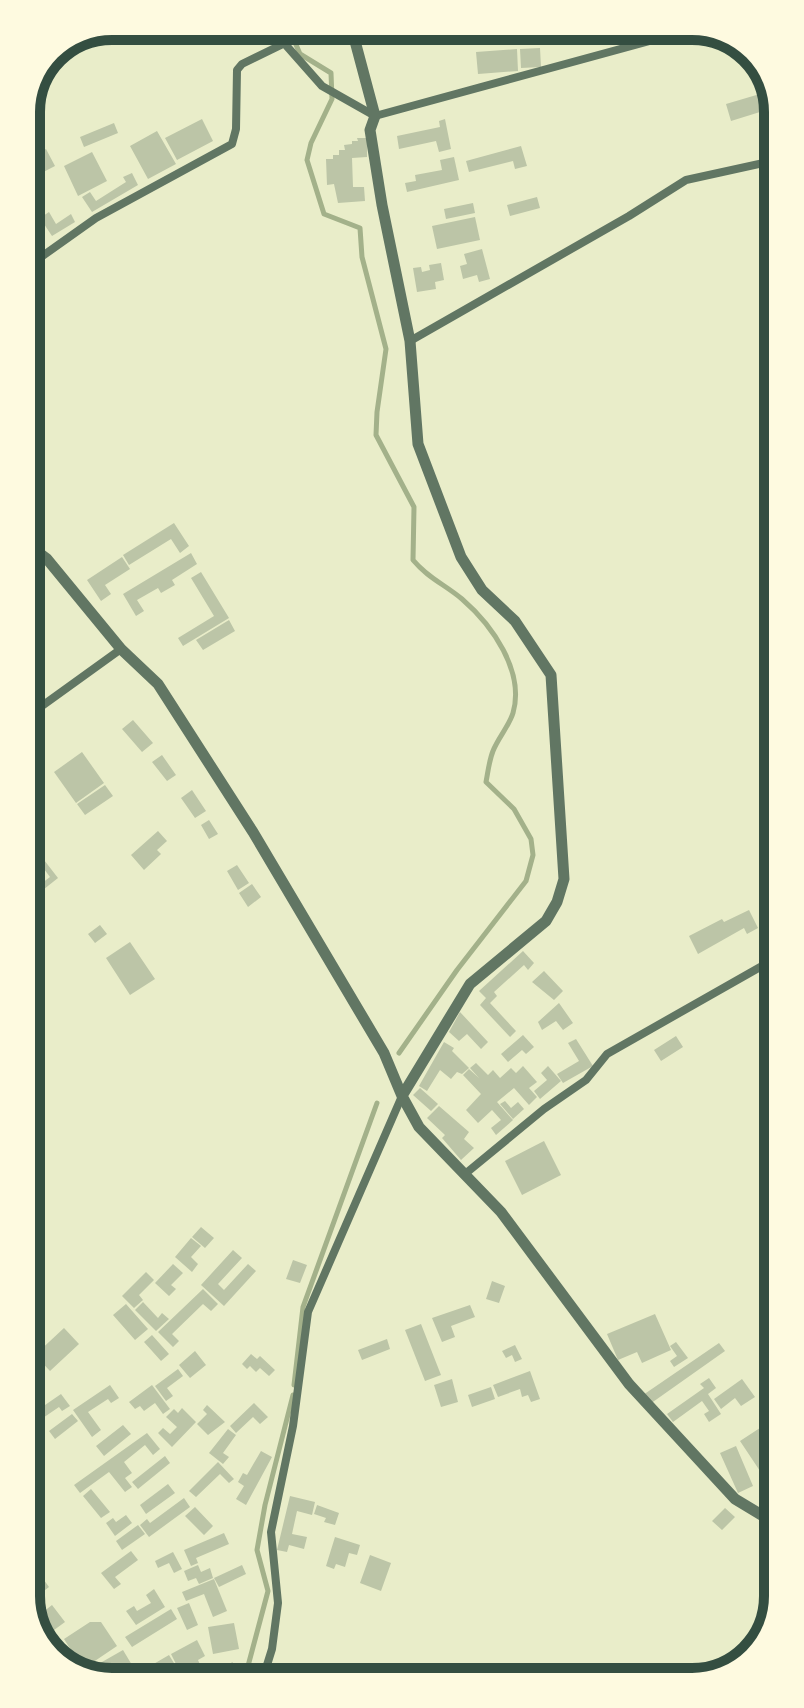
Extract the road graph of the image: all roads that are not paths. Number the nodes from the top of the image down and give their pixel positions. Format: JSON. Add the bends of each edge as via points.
{"nodes":[{"id":1,"x":280,"y":40,"type":"edge"},
{"id":2,"x":355,"y":40,"type":"edge"},
{"id":3,"x":653,"y":40,"type":"edge"},
{"id":4,"x":283,"y":44,"type":"junction"},
{"id":5,"x":375,"y":116,"type":"junction"},
{"id":6,"x":764,"y":163,"type":"edge"},
{"id":7,"x":40,"y":258,"type":"edge"},
{"id":8,"x":410,"y":341,"type":"junction"},
{"id":9,"x":40,"y":554,"type":"edge"},
{"id":10,"x":121,"y":649,"type":"junction"},
{"id":11,"x":40,"y":707,"type":"edge"},
{"id":12,"x":764,"y":965,"type":"edge"},
{"id":13,"x":402,"y":1096,"type":"junction"},
{"id":14,"x":465,"y":1174,"type":"junction"},
{"id":15,"x":764,"y":1517,"type":"edge"},
{"id":16,"x":266,"y":1668,"type":"edge"}],
"edges":[{"from":1,"to":4,"type":"street"},
{"from":2,"to":5,"type":"street"},
{"from":3,"to":5,"type":"street"},
{"from":4,"to":5,"type":"street","via":[[322,86]]},
{"from":4,"to":7,"type":"street","via":[[237,70],[232,144],[96,218]]},
{"from":5,"to":8,"type":"street","via":[[370,130],[377,175]]},
{"from":6,"to":8,"type":"street","via":[[686,180]]},
{"from":8,"to":13,"type":"street","via":[[418,444],[461,557],[482,590],[515,621],[551,675],[564,879],[546,921],[470,984]]},
{"from":9,"to":10,"type":"street"},
{"from":10,"to":11,"type":"street"},
{"from":10,"to":13,"type":"street","via":[[158,684],[253,832],[384,1053]]},
{"from":12,"to":14,"type":"street","via":[[607,1054],[586,1080]]},
{"from":13,"to":14,"type":"street","via":[[419,1127]]},
{"from":13,"to":16,"type":"street","via":[[308,1312],[293,1426],[271,1532],[278,1603]]},
{"from":14,"to":15,"type":"street","via":[[501,1212],[629,1384],[735,1499]]}]}
